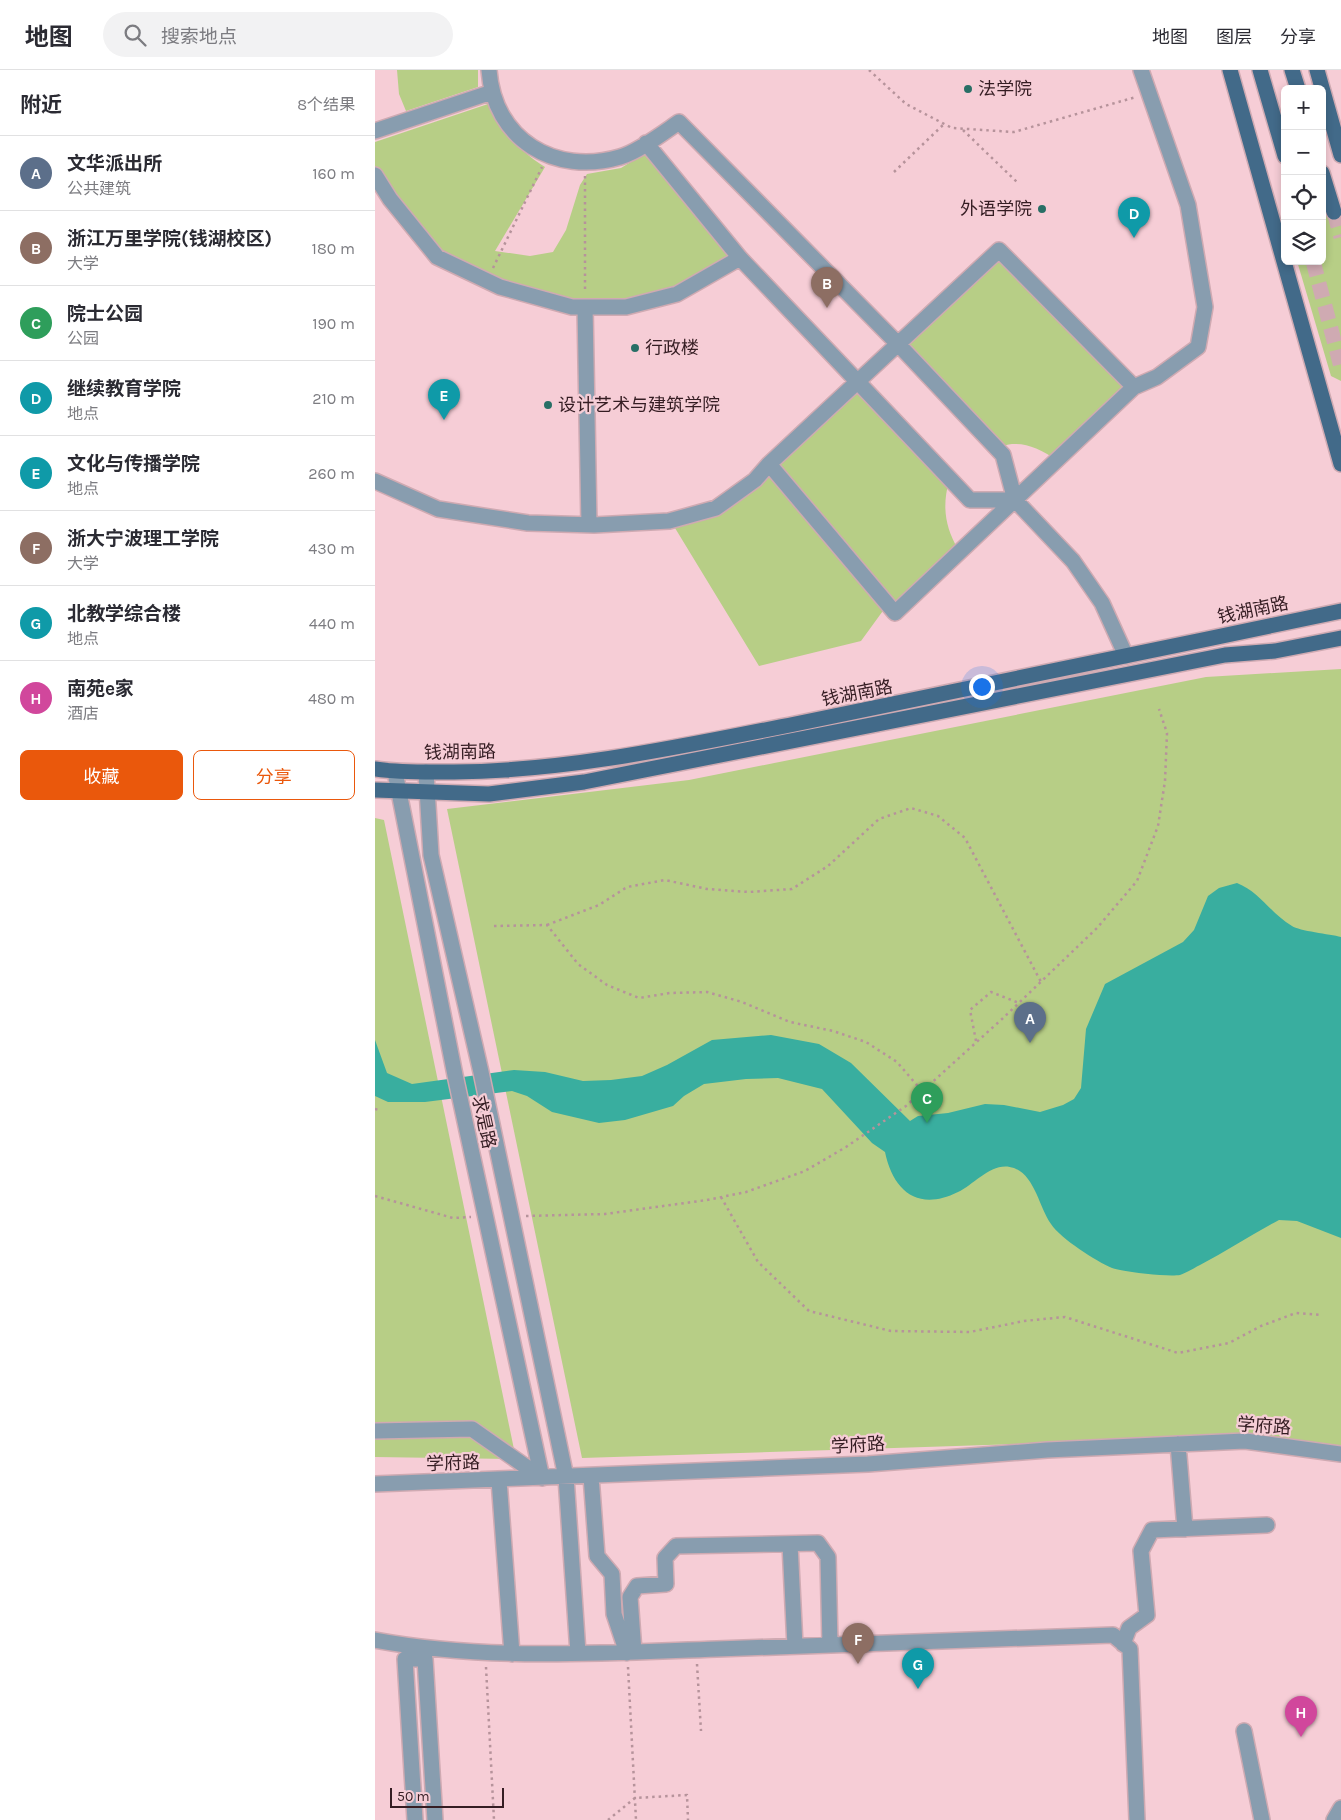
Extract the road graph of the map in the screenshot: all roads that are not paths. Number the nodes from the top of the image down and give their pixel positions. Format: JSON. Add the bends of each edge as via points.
{"nodes":[{"id":1,"x":489,"y":70,"type":"edge"},
{"id":2,"x":1141,"y":70,"type":"edge"},
{"id":3,"x":1231,"y":70,"type":"edge"},
{"id":4,"x":1260,"y":70,"type":"edge"},
{"id":5,"x":1292,"y":70,"type":"edge"},
{"id":6,"x":1317,"y":70,"type":"edge"},
{"id":7,"x":1297,"y":85,"type":"edge"},
{"id":8,"x":492,"y":92,"type":"junction"},
{"id":9,"x":375,"y":130,"type":"edge"},
{"id":10,"x":1281,"y":142,"type":"edge"},
{"id":11,"x":646,"y":143,"type":"junction"},
{"id":12,"x":1341,"y":155,"type":"edge"},
{"id":13,"x":375,"y":175,"type":"edge"},
{"id":14,"x":1323,"y":175,"type":"edge"},
{"id":15,"x":1334,"y":212,"type":"tunnel mouth"},
{"id":16,"x":740,"y":258,"type":"junction"},
{"id":17,"x":585,"y":307,"type":"junction"},
{"id":18,"x":898,"y":344,"type":"junction"},
{"id":19,"x":857,"y":382,"type":"junction"},
{"id":20,"x":1134,"y":387,"type":"junction"},
{"id":21,"x":769,"y":464,"type":"junction"},
{"id":22,"x":1341,"y":464,"type":"edge"},
{"id":23,"x":375,"y":481,"type":"edge"},
{"id":24,"x":1015,"y":500,"type":"junction"},
{"id":25,"x":589,"y":525,"type":"junction"},
{"id":26,"x":1341,"y":611,"type":"edge"},
{"id":27,"x":1341,"y":638,"type":"edge"},
{"id":28,"x":1126,"y":656,"type":"junction"},
{"id":29,"x":375,"y":770,"type":"edge"},
{"id":30,"x":395,"y":772,"type":"junction"},
{"id":31,"x":426,"y":772,"type":"junction"},
{"id":32,"x":375,"y":790,"type":"edge"},
{"id":33,"x":398,"y":791,"type":"junction"},
{"id":34,"x":427,"y":792,"type":"junction"},
{"id":35,"x":375,"y":1431,"type":"edge"},
{"id":36,"x":1179,"y":1444,"type":"junction"},
{"id":37,"x":1341,"y":1454,"type":"edge"},
{"id":38,"x":591,"y":1476,"type":"junction"},
{"id":39,"x":566,"y":1477,"type":"junction"},
{"id":40,"x":542,"y":1478,"type":"junction"},
{"id":41,"x":499,"y":1480,"type":"junction"},
{"id":42,"x":375,"y":1484,"type":"edge"},
{"id":43,"x":1267,"y":1525,"type":"dead end"},
{"id":44,"x":1185,"y":1529,"type":"junction"},
{"id":45,"x":790,"y":1544,"type":"junction"},
{"id":46,"x":375,"y":1640,"type":"edge"},
{"id":47,"x":1123,"y":1644,"type":"junction"},
{"id":48,"x":830,"y":1645,"type":"junction"},
{"id":49,"x":795,"y":1646,"type":"junction"},
{"id":50,"x":427,"y":1649,"type":"junction"},
{"id":51,"x":631,"y":1652,"type":"junction"},
{"id":52,"x":512,"y":1654,"type":"junction"},
{"id":53,"x":578,"y":1654,"type":"junction"},
{"id":54,"x":1244,"y":1731,"type":"dead end"},
{"id":55,"x":1341,"y":1808,"type":"edge"},
{"id":56,"x":415,"y":1820,"type":"edge"},
{"id":57,"x":436,"y":1820,"type":"edge"},
{"id":58,"x":1137,"y":1820,"type":"edge"},
{"id":59,"x":1262,"y":1820,"type":"edge"},
{"id":60,"x":1334,"y":1820,"type":"edge"}],
"edges":[{"from":1,"to":8,"type":"street"},
{"from":2,"to":20,"type":"street","via":[[1188,205],[1205,307],[1198,348],[1157,377]]},
{"from":3,"to":22,"type":"main road"},
{"from":4,"to":10,"type":"main road"},
{"from":5,"to":7,"type":"main road"},
{"from":6,"to":12,"type":"main road"},
{"from":8,"to":9,"type":"street"},
{"from":8,"to":11,"type":"street","via":[[501,114],[515,131],[530,146],[547,156],[585,162],[622,157]]},
{"from":11,"to":16,"type":"street"},
{"from":11,"to":18,"type":"street","via":[[679,122]]},
{"from":13,"to":17,"type":"street","via":[[437,257],[499,287],[572,307]]},
{"from":14,"to":15,"type":"main road"},
{"from":16,"to":17,"type":"street","via":[[677,294],[626,307]]},
{"from":16,"to":19,"type":"street"},
{"from":17,"to":25,"type":"street"},
{"from":18,"to":19,"type":"street"},
{"from":18,"to":20,"type":"street","via":[[999,250]]},
{"from":18,"to":24,"type":"street","via":[[1003,455]]},
{"from":19,"to":21,"type":"street"},
{"from":19,"to":24,"type":"street","via":[[970,500]]},
{"from":20,"to":24,"type":"street"},
{"from":21,"to":24,"type":"street","via":[[895,613]]},
{"from":21,"to":25,"type":"street","via":[[755,480],[716,508],[669,520]]},
{"from":23,"to":25,"type":"street","via":[[438,509],[528,523]]},
{"from":24,"to":28,"type":"street","via":[[1073,561],[1102,603]]},
{"from":26,"to":28,"type":"main road","name":"钱湖南路"},
{"from":27,"to":34,"type":"main road","name":"钱湖南路","via":[[1275,651],[1225,655],[1176,664],[584,782],[489,794]]},
{"from":28,"to":31,"type":"main road","name":"钱湖南路","via":[[702,742],[595,760],[490,771]]},
{"from":29,"to":30,"type":"main road","name":"钱湖南路"},
{"from":30,"to":31,"type":"main road","name":"钱湖南路"},
{"from":30,"to":33,"type":"street","name":"求是路"},
{"from":31,"to":34,"type":"street","name":"求是路"},
{"from":32,"to":33,"type":"main road","name":"钱湖南路"},
{"from":33,"to":34,"type":"main road","name":"钱湖南路"},
{"from":33,"to":40,"type":"street","name":"求是路"},
{"from":34,"to":39,"type":"street","name":"求是路","via":[[431,855],[490,1113]]},
{"from":35,"to":40,"type":"street","via":[[472,1429]]},
{"from":36,"to":37,"type":"street","name":"学府路","via":[[1245,1441]]},
{"from":36,"to":38,"type":"street","name":"学府路","via":[[868,1464]]},
{"from":36,"to":44,"type":"street"},
{"from":38,"to":39,"type":"street","name":"学府路"},
{"from":38,"to":51,"type":"street","via":[[597,1556],[612,1574],[614,1614]]},
{"from":39,"to":40,"type":"street","name":"学府路"},
{"from":39,"to":53,"type":"street","name":"求是路"},
{"from":40,"to":41,"type":"street","name":"学府路"},
{"from":41,"to":42,"type":"street","name":"学府路"},
{"from":41,"to":52,"type":"street"},
{"from":43,"to":44,"type":"street"},
{"from":44,"to":47,"type":"street","via":[[1152,1530],[1141,1551],[1147,1615],[1129,1628]]},
{"from":45,"to":48,"type":"street","via":[[818,1543],[828,1558]]},
{"from":45,"to":49,"type":"street"},
{"from":45,"to":51,"type":"street","via":[[676,1546],[665,1558],[665,1584],[637,1586],[630,1596]]},
{"from":46,"to":50,"type":"street"},
{"from":47,"to":48,"type":"street","via":[[1113,1635]]},
{"from":47,"to":58,"type":"street","via":[[1130,1649]]},
{"from":48,"to":49,"type":"street"},
{"from":49,"to":51,"type":"street"},
{"from":50,"to":52,"type":"street"},
{"from":50,"to":57,"type":"street"},
{"from":51,"to":53,"type":"street"},
{"from":52,"to":53,"type":"street"},
{"from":54,"to":59,"type":"street"},
{"from":55,"to":60,"type":"street"},
{"from":56,"to":57,"type":"street","via":[[405,1659],[425,1659]]}]}
